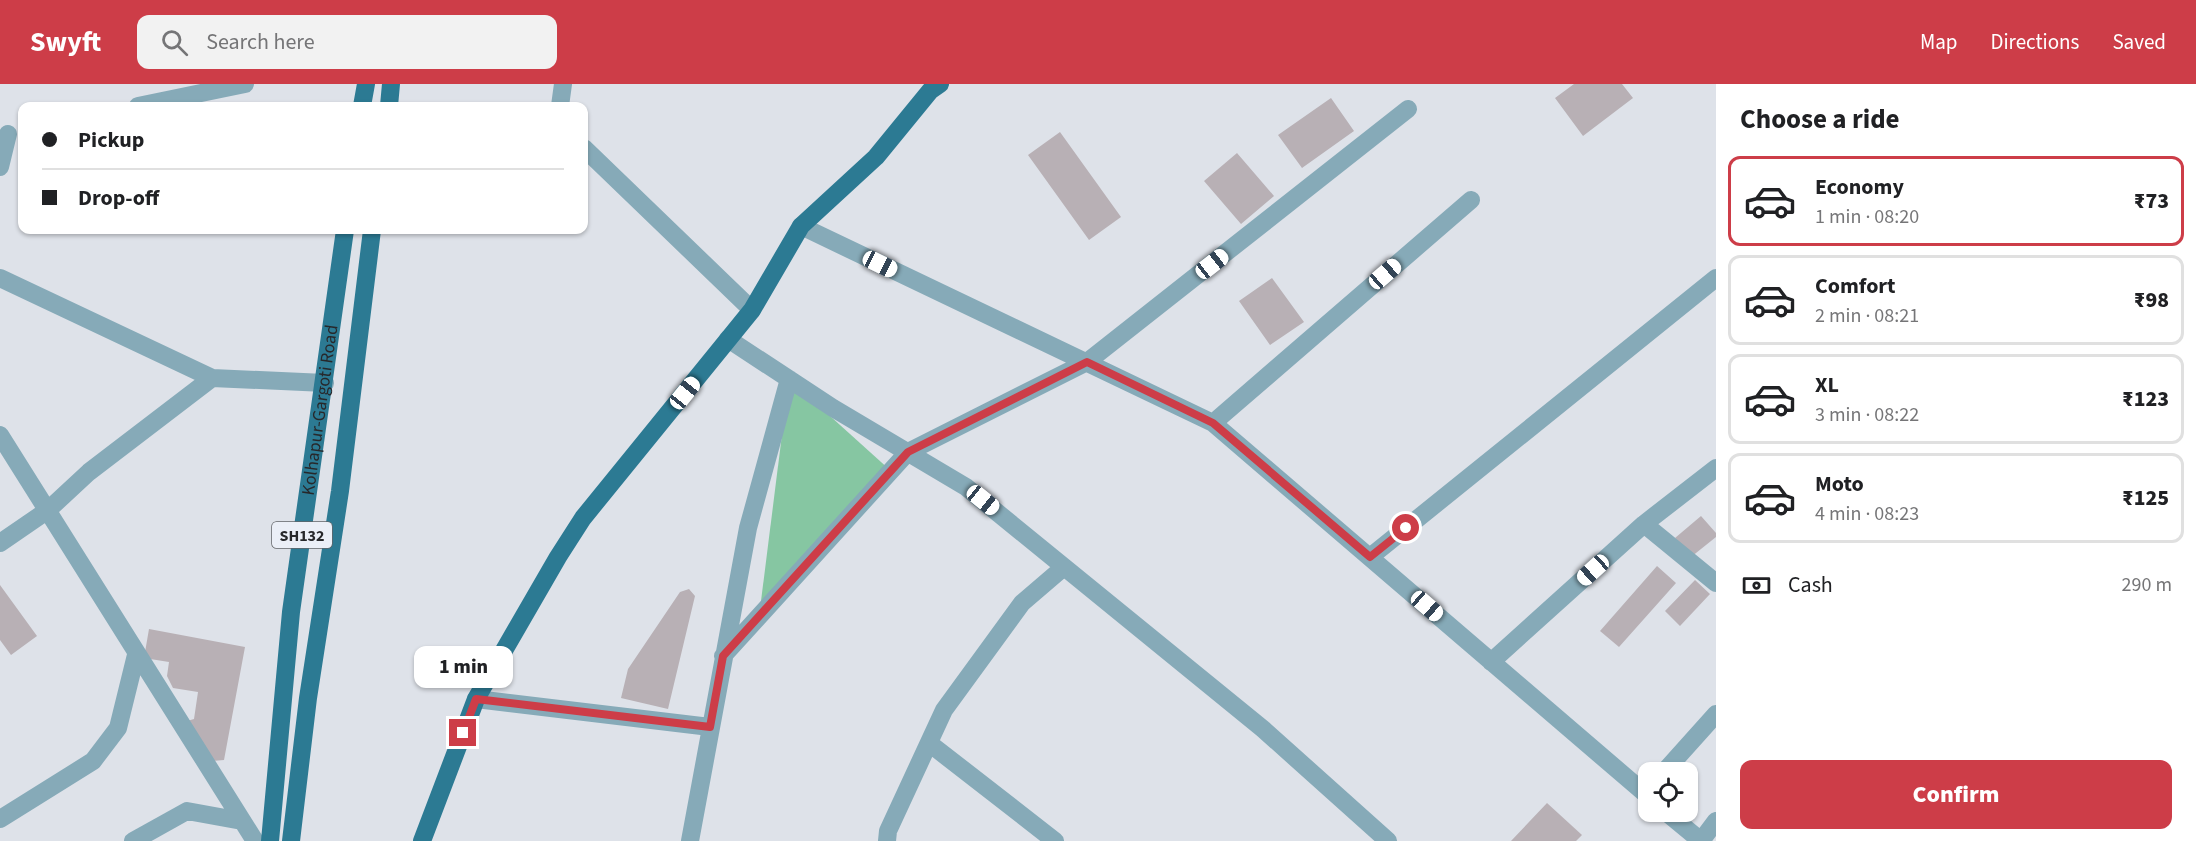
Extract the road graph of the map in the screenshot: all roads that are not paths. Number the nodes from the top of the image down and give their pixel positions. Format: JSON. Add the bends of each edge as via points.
{"nodes":[{"id":1,"x":245,"y":84,"type":"edge"},
{"id":2,"x":366,"y":84,"type":"edge"},
{"id":3,"x":392,"y":84,"type":"edge"},
{"id":4,"x":564,"y":84,"type":"edge"},
{"id":5,"x":940,"y":84,"type":"edge"},
{"id":6,"x":213,"y":87,"type":"edge"},
{"id":7,"x":154,"y":102,"type":"edge"},
{"id":8,"x":363,"y":102,"type":"edge"},
{"id":9,"x":390,"y":102,"type":"edge"},
{"id":10,"x":561,"y":102,"type":"edge"},
{"id":11,"x":1408,"y":109,"type":"dead end"},
{"id":12,"x":10,"y":133,"type":"edge"},
{"id":13,"x":588,"y":152,"type":"edge"},
{"id":14,"x":0,"y":167,"type":"edge"},
{"id":15,"x":1471,"y":200,"type":"dead end"},
{"id":16,"x":801,"y":226,"type":"junction"},
{"id":17,"x":344,"y":234,"type":"edge"},
{"id":18,"x":371,"y":234,"type":"edge"},
{"id":19,"x":0,"y":278,"type":"edge"},
{"id":20,"x":1716,"y":278,"type":"edge"},
{"id":21,"x":752,"y":310,"type":"junction"},
{"id":22,"x":728,"y":339,"type":"junction"},
{"id":23,"x":1087,"y":362,"type":"junction"},
{"id":24,"x":212,"y":378,"type":"junction"},
{"id":25,"x":789,"y":379,"type":"junction"},
{"id":26,"x":325,"y":383,"type":"junction"},
{"id":27,"x":1213,"y":423,"type":"junction"},
{"id":28,"x":0,"y":435,"type":"edge"},
{"id":29,"x":908,"y":452,"type":"junction"},
{"id":30,"x":1716,"y":468,"type":"edge"},
{"id":31,"x":48,"y":510,"type":"junction"},
{"id":32,"x":1644,"y":524,"type":"junction"},
{"id":33,"x":0,"y":543,"type":"edge"},
{"id":34,"x":1370,"y":557,"type":"junction"},
{"id":35,"x":1064,"y":567,"type":"junction"},
{"id":36,"x":1716,"y":583,"type":"edge"},
{"id":37,"x":136,"y":656,"type":"junction"},
{"id":38,"x":723,"y":656,"type":"junction"},
{"id":39,"x":1491,"y":662,"type":"junction"},
{"id":40,"x":476,"y":699,"type":"junction"},
{"id":41,"x":1716,"y":714,"type":"edge"},
{"id":42,"x":710,"y":727,"type":"junction"},
{"id":43,"x":928,"y":743,"type":"junction"},
{"id":44,"x":1673,"y":762,"type":"edge"},
{"id":45,"x":1638,"y":785,"type":"edge"},
{"id":46,"x":0,"y":819,"type":"edge"},
{"id":47,"x":242,"y":821,"type":"junction"},
{"id":48,"x":1716,"y":821,"type":"edge"},
{"id":49,"x":1678,"y":822,"type":"edge"},
{"id":50,"x":133,"y":841,"type":"edge"},
{"id":51,"x":255,"y":841,"type":"edge"},
{"id":52,"x":270,"y":841,"type":"edge"},
{"id":53,"x":291,"y":841,"type":"edge"},
{"id":54,"x":422,"y":841,"type":"edge"},
{"id":55,"x":690,"y":841,"type":"edge"},
{"id":56,"x":887,"y":841,"type":"edge"},
{"id":57,"x":1055,"y":841,"type":"edge"},
{"id":58,"x":1388,"y":841,"type":"edge"},
{"id":59,"x":1701,"y":841,"type":"edge"}],
"edges":[{"from":1,"to":6,"type":"street"},
{"from":2,"to":8,"type":"main road"},
{"from":3,"to":9,"type":"main road"},
{"from":4,"to":10,"type":"street"},
{"from":5,"to":16,"type":"main road","via":[[876,157]]},
{"from":6,"to":7,"type":"street"},
{"from":11,"to":23,"type":"street"},
{"from":12,"to":14,"type":"street"},
{"from":13,"to":21,"type":"street"},
{"from":15,"to":27,"type":"street"},
{"from":16,"to":21,"type":"main road"},
{"from":16,"to":23,"type":"street"},
{"from":17,"to":26,"type":"main road","name":"Kolhapur-Gargoti Road","number":"SH132"},
{"from":18,"to":53,"type":"main road"},
{"from":19,"to":24,"type":"street"},
{"from":20,"to":34,"type":"street"},
{"from":21,"to":22,"type":"main road"},
{"from":22,"to":25,"type":"street"},
{"from":22,"to":40,"type":"main road","via":[[583,518]]},
{"from":23,"to":27,"type":"street"},
{"from":23,"to":29,"type":"street"},
{"from":24,"to":26,"type":"street"},
{"from":24,"to":31,"type":"street","via":[[90,472]]},
{"from":25,"to":29,"type":"street"},
{"from":25,"to":38,"type":"street","via":[[748,528]]},
{"from":26,"to":52,"type":"main road","name":"Kolhapur-Gargoti Road","number":"SH132","via":[[291,612]]},
{"from":27,"to":34,"type":"street"},
{"from":28,"to":31,"type":"street"},
{"from":29,"to":35,"type":"street","via":[[966,487]]},
{"from":29,"to":38,"type":"street"},
{"from":30,"to":32,"type":"street"},
{"from":31,"to":33,"type":"street"},
{"from":31,"to":37,"type":"street"},
{"from":32,"to":36,"type":"street"},
{"from":32,"to":39,"type":"street"},
{"from":34,"to":39,"type":"street"},
{"from":35,"to":43,"type":"street","via":[[1022,603],[944,710]]},
{"from":35,"to":58,"type":"street","via":[[1263,729]]},
{"from":37,"to":46,"type":"street","via":[[118,728],[93,761]]},
{"from":37,"to":47,"type":"street"},
{"from":38,"to":42,"type":"street"},
{"from":39,"to":45,"type":"street"},
{"from":40,"to":42,"type":"street"},
{"from":40,"to":54,"type":"main road"},
{"from":41,"to":44,"type":"street"},
{"from":42,"to":55,"type":"street"},
{"from":43,"to":56,"type":"street"},
{"from":43,"to":57,"type":"street"},
{"from":47,"to":50,"type":"street","via":[[187,811]]},
{"from":47,"to":51,"type":"street"},
{"from":48,"to":59,"type":"street"},
{"from":49,"to":59,"type":"street"}]}
